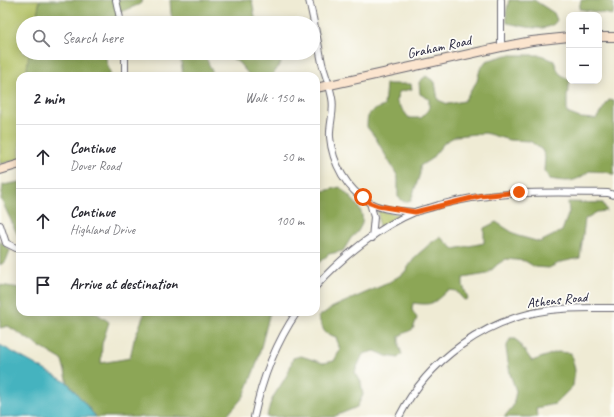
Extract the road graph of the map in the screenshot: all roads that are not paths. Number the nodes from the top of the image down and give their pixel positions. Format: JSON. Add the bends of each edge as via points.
{"nodes":[{"id":1,"x":116,"y":0,"type":"edge"},
{"id":2,"x":309,"y":0,"type":"edge"},
{"id":3,"x":501,"y":0,"type":"edge"},
{"id":4,"x":119,"y":16,"type":"edge"},
{"id":5,"x":312,"y":16,"type":"edge"},
{"id":6,"x":566,"y":37,"type":"edge"},
{"id":7,"x":602,"y":37,"type":"edge"},
{"id":8,"x":614,"y":37,"type":"edge"},
{"id":9,"x":501,"y":47,"type":"junction"},
{"id":10,"x":320,"y":52,"type":"edge"},
{"id":11,"x":125,"y":60,"type":"edge"},
{"id":12,"x":125,"y":72,"type":"edge"},
{"id":13,"x":329,"y":86,"type":"junction"},
{"id":14,"x":320,"y":87,"type":"edge"},
{"id":15,"x":16,"y":165,"type":"edge"},
{"id":16,"x":0,"y":170,"type":"edge"},
{"id":17,"x":614,"y":195,"type":"edge"},
{"id":18,"x":370,"y":203,"type":"junction"},
{"id":19,"x":415,"y":212,"type":"junction"},
{"id":20,"x":0,"y":225,"type":"edge"},
{"id":21,"x":372,"y":238,"type":"junction"},
{"id":22,"x":16,"y":248,"type":"edge"},
{"id":23,"x":320,"y":282,"type":"edge"},
{"id":24,"x":614,"y":308,"type":"edge"},
{"id":25,"x":294,"y":316,"type":"edge"},
{"id":26,"x":254,"y":417,"type":"edge"},
{"id":27,"x":399,"y":417,"type":"edge"}],
"edges":[{"from":1,"to":4,"type":"street"},
{"from":2,"to":5,"type":"street"},
{"from":3,"to":9,"type":"street"},
{"from":6,"to":9,"type":"main road","name":"Graham Road"},
{"from":7,"to":8,"type":"main road"},
{"from":9,"to":13,"type":"main road","name":"Graham Road"},
{"from":10,"to":13,"type":"street"},
{"from":11,"to":12,"type":"street"},
{"from":13,"to":14,"type":"main road","name":"Graham Road"},
{"from":13,"to":18,"type":"street","via":[[333,104],[330,135],[334,159],[348,183]]},
{"from":15,"to":16,"type":"main road"},
{"from":17,"to":19,"type":"street","via":[[502,193],[463,199]]},
{"from":18,"to":19,"type":"street"},
{"from":18,"to":21,"type":"street","via":[[374,217]]},
{"from":19,"to":21,"type":"street"},
{"from":20,"to":22,"type":"street","via":[[6,243]]},
{"from":21,"to":23,"type":"street","via":[[334,267]]},
{"from":24,"to":27,"type":"street","name":"Athens Road","via":[[573,308],[540,312],[512,319],[484,331],[454,350],[428,374]]},
{"from":25,"to":26,"type":"street","via":[[272,357]]}]}
